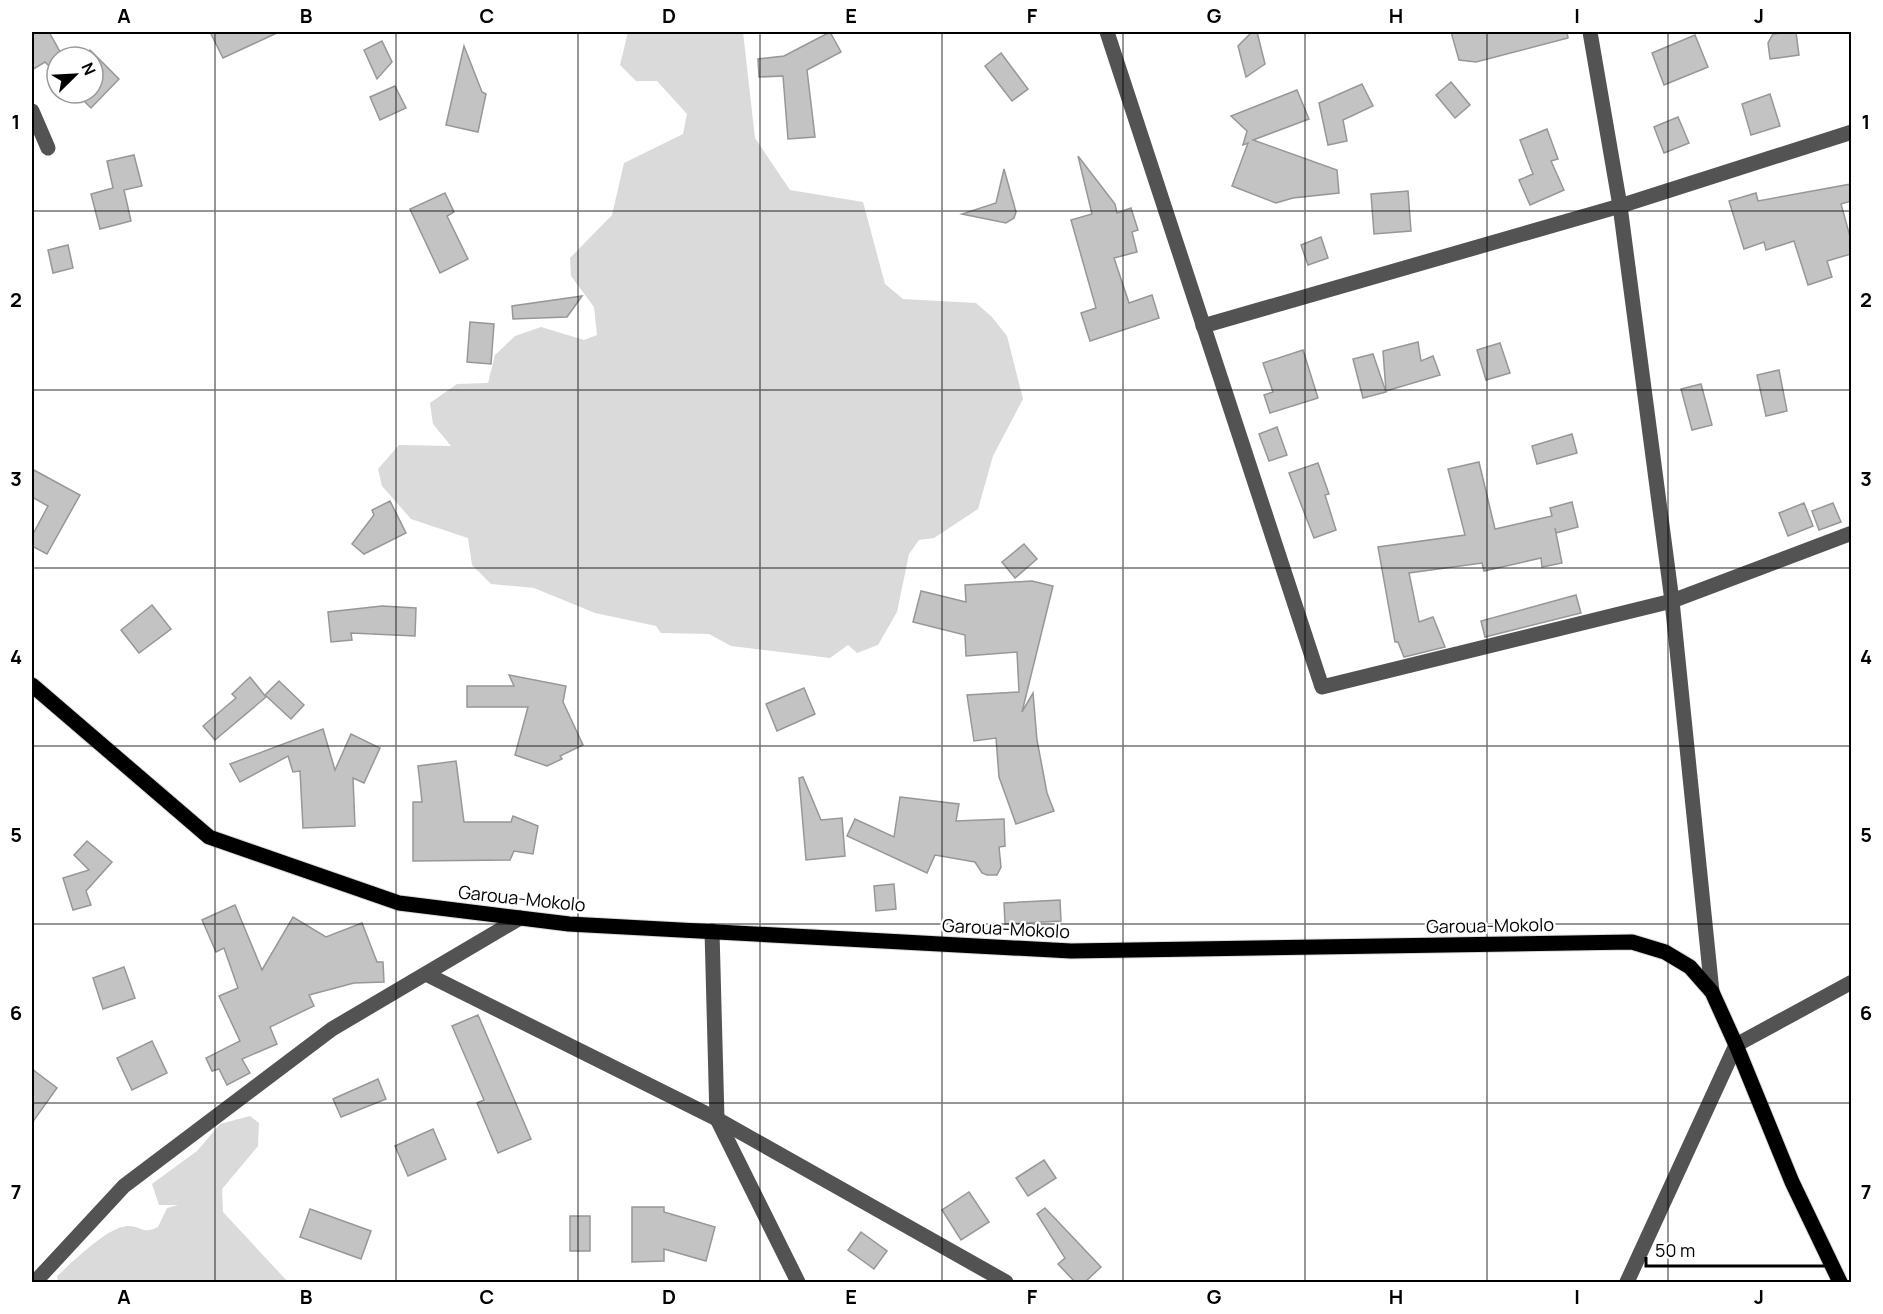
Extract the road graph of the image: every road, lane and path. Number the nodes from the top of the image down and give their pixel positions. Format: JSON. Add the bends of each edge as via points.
{"nodes":[{"id":1,"x":1107,"y":32,"type":"edge"},
{"id":2,"x":1590,"y":32,"type":"edge"},
{"id":3,"x":32,"y":111,"type":"edge"},
{"id":4,"x":1851,"y":132,"type":"edge"},
{"id":5,"x":48,"y":148,"type":"dead end"},
{"id":6,"x":1620,"y":206,"type":"junction"},
{"id":7,"x":1203,"y":326,"type":"junction"},
{"id":8,"x":1851,"y":532,"type":"edge"},
{"id":9,"x":1672,"y":602,"type":"junction"},
{"id":10,"x":32,"y":685,"type":"edge"},
{"id":11,"x":520,"y":918,"type":"junction"},
{"id":12,"x":712,"y":931,"type":"junction"},
{"id":13,"x":426,"y":974,"type":"junction"},
{"id":14,"x":1851,"y":982,"type":"edge"},
{"id":15,"x":1712,"y":992,"type":"junction"},
{"id":16,"x":1736,"y":1045,"type":"junction"},
{"id":17,"x":717,"y":1119,"type":"junction"},
{"id":18,"x":35,"y":1282,"type":"edge"},
{"id":19,"x":798,"y":1282,"type":"edge"},
{"id":20,"x":1006,"y":1282,"type":"edge"},
{"id":21,"x":1627,"y":1282,"type":"edge"},
{"id":22,"x":1840,"y":1282,"type":"edge"}],
"edges":[{"from":1,"to":7,"type":"street"},
{"from":2,"to":6,"type":"street"},
{"from":3,"to":5,"type":"street"},
{"from":4,"to":6,"type":"street"},
{"from":6,"to":7,"type":"street"},
{"from":6,"to":9,"type":"street"},
{"from":7,"to":9,"type":"street","via":[[1322,687]]},
{"from":8,"to":9,"type":"street"},
{"from":9,"to":15,"type":"street"},
{"from":10,"to":11,"type":"main road","name":"Garoua-Mokolo","via":[[209,837],[399,903]]},
{"from":11,"to":12,"type":"main road","name":"Garoua-Mokolo"},
{"from":11,"to":13,"type":"street"},
{"from":12,"to":15,"type":"main road","name":"Garoua-Mokolo","via":[[1071,951],[1632,942],[1665,952],[1690,967]]},
{"from":12,"to":17,"type":"street"},
{"from":13,"to":17,"type":"street"},
{"from":13,"to":18,"type":"street","via":[[332,1029],[124,1186]]},
{"from":14,"to":16,"type":"street"},
{"from":15,"to":16,"type":"main road","name":"Garoua-Mokolo"},
{"from":16,"to":21,"type":"street"},
{"from":16,"to":22,"type":"main road","name":"Garoua-Mokolo","via":[[1792,1182]]},
{"from":17,"to":19,"type":"street"},
{"from":17,"to":20,"type":"street"}]}
